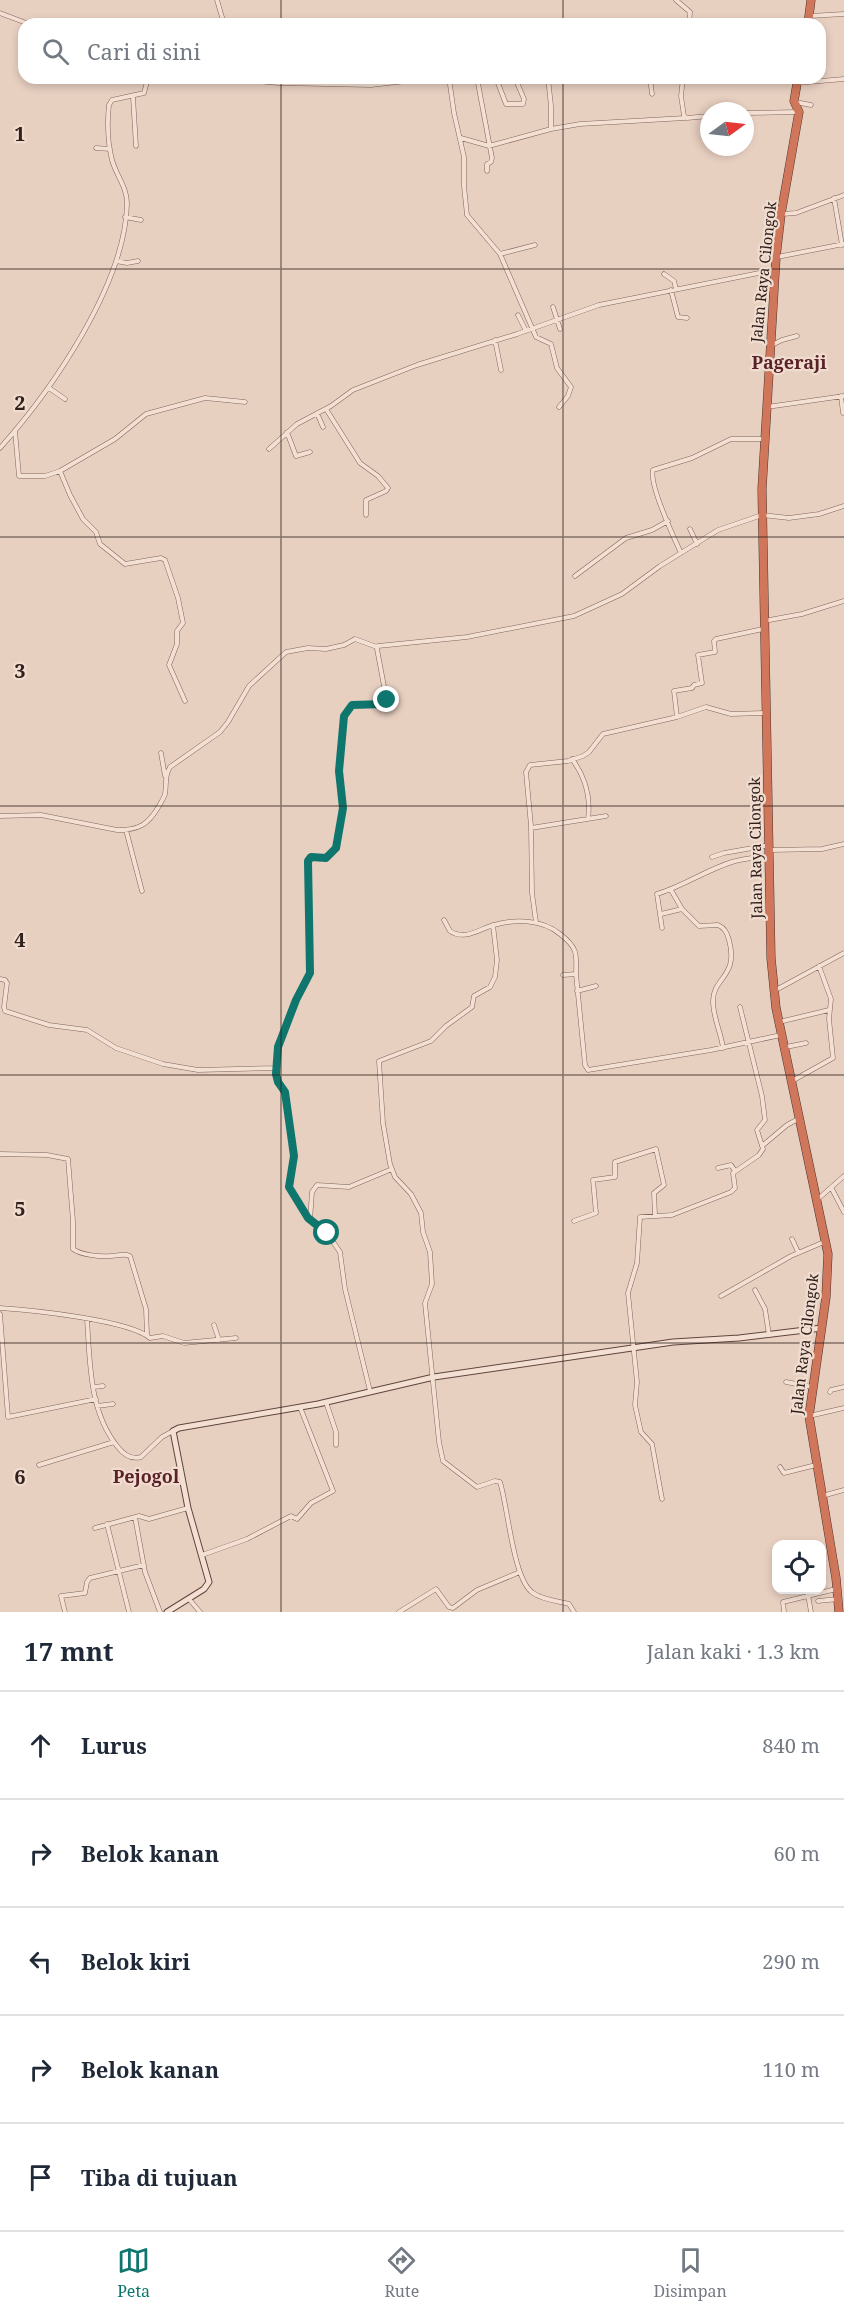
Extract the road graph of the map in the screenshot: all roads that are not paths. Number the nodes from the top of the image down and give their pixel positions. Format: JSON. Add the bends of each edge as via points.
{"nodes":[{"id":1,"x":217,"y":0,"type":"edge"},
{"id":2,"x":676,"y":0,"type":"edge"},
{"id":3,"x":811,"y":0,"type":"edge"},
{"id":4,"x":0,"y":13,"type":"edge"},
{"id":5,"x":844,"y":14,"type":"edge"},
{"id":6,"x":222,"y":18,"type":"edge"},
{"id":7,"x":690,"y":18,"type":"edge"},
{"id":8,"x":808,"y":18,"type":"edge"},
{"id":9,"x":820,"y":18,"type":"edge"},
{"id":10,"x":18,"y":20,"type":"edge"},
{"id":11,"x":844,"y":79,"type":"edge"},
{"id":12,"x":826,"y":80,"type":"edge"},
{"id":13,"x":147,"y":84,"type":"edge"},
{"id":14,"x":340,"y":84,"type":"edge"},
{"id":15,"x":380,"y":84,"type":"edge"},
{"id":16,"x":450,"y":84,"type":"edge"},
{"id":17,"x":478,"y":84,"type":"edge"},
{"id":18,"x":498,"y":84,"type":"edge"},
{"id":19,"x":518,"y":84,"type":"edge"},
{"id":20,"x":549,"y":84,"type":"edge"},
{"id":21,"x":651,"y":84,"type":"edge"},
{"id":22,"x":683,"y":84,"type":"edge"},
{"id":23,"x":797,"y":84,"type":"edge"},
{"id":24,"x":652,"y":94,"type":"dead end"},
{"id":25,"x":133,"y":97,"type":"junction"},
{"id":26,"x":794,"y":101,"type":"junction"},
{"id":27,"x":811,"y":105,"type":"dead end"},
{"id":28,"x":799,"y":112,"type":"junction"},
{"id":29,"x":754,"y":113,"type":"edge"},
{"id":30,"x":700,"y":117,"type":"edge"},
{"id":31,"x":685,"y":118,"type":"junction"},
{"id":32,"x":551,"y":129,"type":"junction"},
{"id":33,"x":461,"y":138,"type":"junction"},
{"id":34,"x":136,"y":146,"type":"dead end"},
{"id":35,"x":489,"y":146,"type":"junction"},
{"id":36,"x":96,"y":148,"type":"dead end"},
{"id":37,"x":110,"y":149,"type":"junction"},
{"id":38,"x":487,"y":171,"type":"dead end"},
{"id":39,"x":844,"y":195,"type":"edge"},
{"id":40,"x":834,"y":198,"type":"junction"},
{"id":41,"x":781,"y":214,"type":"junction"},
{"id":42,"x":125,"y":217,"type":"junction"},
{"id":43,"x":141,"y":220,"type":"dead end"},
{"id":44,"x":843,"y":244,"type":"edge"},
{"id":45,"x":536,"y":245,"type":"dead end"},
{"id":46,"x":500,"y":254,"type":"junction"},
{"id":47,"x":776,"y":257,"type":"junction"},
{"id":48,"x":116,"y":261,"type":"junction"},
{"id":49,"x":138,"y":261,"type":"dead end"},
{"id":50,"x":775,"y":270,"type":"junction"},
{"id":51,"x":664,"y":274,"type":"dead end"},
{"id":52,"x":673,"y":289,"type":"junction"},
{"id":53,"x":553,"y":307,"type":"dead end"},
{"id":54,"x":518,"y":315,"type":"dead end"},
{"id":55,"x":687,"y":318,"type":"dead end"},
{"id":56,"x":557,"y":319,"type":"junction"},
{"id":57,"x":533,"y":328,"type":"junction"},
{"id":58,"x":560,"y":329,"type":"dead end"},
{"id":59,"x":526,"y":331,"type":"junction"},
{"id":60,"x":797,"y":336,"type":"dead end"},
{"id":61,"x":495,"y":340,"type":"junction"},
{"id":62,"x":770,"y":347,"type":"junction"},
{"id":63,"x":501,"y":370,"type":"dead end"},
{"id":64,"x":49,"y":388,"type":"junction"},
{"id":65,"x":843,"y":396,"type":"edge"},
{"id":66,"x":65,"y":399,"type":"dead end"},
{"id":67,"x":245,"y":402,"type":"dead end"},
{"id":68,"x":559,"y":407,"type":"dead end"},
{"id":69,"x":767,"y":407,"type":"junction"},
{"id":70,"x":326,"y":409,"type":"junction"},
{"id":71,"x":317,"y":413,"type":"junction"},
{"id":72,"x":843,"y":413,"type":"edge"},
{"id":73,"x":323,"y":427,"type":"dead end"},
{"id":74,"x":15,"y":430,"type":"junction"},
{"id":75,"x":288,"y":432,"type":"junction"},
{"id":76,"x":765,"y":439,"type":"junction"},
{"id":77,"x":0,"y":448,"type":"edge"},
{"id":78,"x":269,"y":449,"type":"dead end"},
{"id":79,"x":310,"y":452,"type":"dead end"},
{"id":80,"x":60,"y":471,"type":"junction"},
{"id":81,"x":844,"y":506,"type":"edge"},
{"id":82,"x":366,"y":515,"type":"dead end"},
{"id":83,"x":762,"y":515,"type":"junction"},
{"id":84,"x":668,"y":521,"type":"junction"},
{"id":85,"x":690,"y":529,"type":"dead end"},
{"id":86,"x":697,"y":544,"type":"junction"},
{"id":87,"x":681,"y":553,"type":"junction"},
{"id":88,"x":575,"y":576,"type":"dead end"},
{"id":89,"x":844,"y":601,"type":"edge"},
{"id":90,"x":763,"y":626,"type":"junction"},
{"id":91,"x":377,"y":647,"type":"junction"},
{"id":92,"x":186,"y":701,"type":"dead end"},
{"id":93,"x":766,"y":713,"type":"junction"},
{"id":94,"x":677,"y":717,"type":"junction"},
{"id":95,"x":161,"y":753,"type":"dead end"},
{"id":96,"x":572,"y":759,"type":"junction"},
{"id":97,"x":165,"y":776,"type":"junction"},
{"id":98,"x":0,"y":816,"type":"edge"},
{"id":99,"x":606,"y":816,"type":"dead end"},
{"id":100,"x":588,"y":819,"type":"junction"},
{"id":101,"x":531,"y":828,"type":"junction"},
{"id":102,"x":126,"y":830,"type":"junction"},
{"id":103,"x":844,"y":844,"type":"edge"},
{"id":104,"x":771,"y":850,"type":"junction"},
{"id":105,"x":712,"y":857,"type":"dead end"},
{"id":106,"x":670,"y":890,"type":"junction"},
{"id":107,"x":142,"y":891,"type":"dead end"},
{"id":108,"x":682,"y":909,"type":"junction"},
{"id":109,"x":661,"y":914,"type":"junction"},
{"id":110,"x":444,"y":920,"type":"dead end"},
{"id":111,"x":536,"y":922,"type":"junction"},
{"id":112,"x":493,"y":925,"type":"junction"},
{"id":113,"x":663,"y":928,"type":"dead end"},
{"id":114,"x":844,"y":953,"type":"edge"},
{"id":115,"x":819,"y":966,"type":"junction"},
{"id":116,"x":576,"y":974,"type":"junction"},
{"id":117,"x":563,"y":975,"type":"dead end"},
{"id":118,"x":0,"y":979,"type":"edge"},
{"id":119,"x":596,"y":986,"type":"dead end"},
{"id":120,"x":577,"y":991,"type":"junction"},
{"id":121,"x":774,"y":991,"type":"junction"},
{"id":122,"x":740,"y":1007,"type":"dead end"},
{"id":123,"x":829,"y":1010,"type":"junction"},
{"id":124,"x":779,"y":1022,"type":"junction"},
{"id":125,"x":781,"y":1035,"type":"junction"},
{"id":126,"x":750,"y":1042,"type":"junction"},
{"id":127,"x":806,"y":1043,"type":"dead end"},
{"id":128,"x":723,"y":1048,"type":"junction"},
{"id":129,"x":784,"y":1048,"type":"junction"},
{"id":130,"x":276,"y":1068,"type":"junction"},
{"id":131,"x":791,"y":1082,"type":"junction"},
{"id":132,"x":799,"y":1119,"type":"junction"},
{"id":133,"x":762,"y":1146,"type":"junction"},
{"id":134,"x":0,"y":1154,"type":"edge"},
{"id":135,"x":718,"y":1168,"type":"dead end"},
{"id":136,"x":392,"y":1169,"type":"junction"},
{"id":137,"x":735,"y":1171,"type":"junction"},
{"id":138,"x":844,"y":1176,"type":"edge"},
{"id":139,"x":832,"y":1189,"type":"junction"},
{"id":140,"x":817,"y":1200,"type":"junction"},
{"id":141,"x":844,"y":1212,"type":"edge"},
{"id":142,"x":655,"y":1215,"type":"junction"},
{"id":143,"x":310,"y":1220,"type":"junction"},
{"id":144,"x":574,"y":1221,"type":"dead end"},
{"id":145,"x":792,"y":1239,"type":"dead end"},
{"id":146,"x":825,"y":1242,"type":"junction"},
{"id":147,"x":798,"y":1252,"type":"junction"},
{"id":148,"x":755,"y":1290,"type":"dead end"},
{"id":149,"x":721,"y":1296,"type":"dead end"},
{"id":150,"x":0,"y":1308,"type":"edge"},
{"id":151,"x":0,"y":1314,"type":"edge"},
{"id":152,"x":87,"y":1320,"type":"junction"},
{"id":153,"x":214,"y":1325,"type":"dead end"},
{"id":154,"x":822,"y":1328,"type":"junction"},
{"id":155,"x":147,"y":1335,"type":"junction"},
{"id":156,"x":769,"y":1335,"type":"junction"},
{"id":157,"x":236,"y":1338,"type":"dead end"},
{"id":158,"x":219,"y":1340,"type":"junction"},
{"id":159,"x":1,"y":1347,"type":"edge"},
{"id":160,"x":634,"y":1348,"type":"junction"},
{"id":161,"x":434,"y":1377,"type":"junction"},
{"id":162,"x":786,"y":1382,"type":"dead end"},
{"id":163,"x":103,"y":1386,"type":"dead end"},
{"id":164,"x":94,"y":1387,"type":"junction"},
{"id":165,"x":812,"y":1387,"type":"junction"},
{"id":166,"x":844,"y":1387,"type":"edge"},
{"id":167,"x":370,"y":1391,"type":"junction"},
{"id":168,"x":830,"y":1392,"type":"dead end"},
{"id":169,"x":96,"y":1398,"type":"junction"},
{"id":170,"x":326,"y":1402,"type":"junction"},
{"id":171,"x":113,"y":1404,"type":"dead end"},
{"id":172,"x":97,"y":1406,"type":"junction"},
{"id":173,"x":300,"y":1407,"type":"junction"},
{"id":174,"x":844,"y":1407,"type":"edge"},
{"id":175,"x":809,"y":1416,"type":"junction"},
{"id":176,"x":172,"y":1431,"type":"junction"},
{"id":177,"x":114,"y":1442,"type":"junction"},
{"id":178,"x":336,"y":1445,"type":"dead end"},
{"id":179,"x":39,"y":1465,"type":"dead end"},
{"id":180,"x":816,"y":1465,"type":"junction"},
{"id":181,"x":780,"y":1467,"type":"dead end"},
{"id":182,"x":844,"y":1490,"type":"edge"},
{"id":183,"x":822,"y":1496,"type":"junction"},
{"id":184,"x":662,"y":1499,"type":"dead end"},
{"id":185,"x":188,"y":1508,"type":"junction"},
{"id":186,"x":135,"y":1517,"type":"junction"},
{"id":187,"x":107,"y":1524,"type":"junction"},
{"id":188,"x":95,"y":1528,"type":"dead end"},
{"id":189,"x":201,"y":1556,"type":"junction"},
{"id":190,"x":144,"y":1565,"type":"junction"},
{"id":191,"x":119,"y":1572,"type":"junction"},
{"id":192,"x":520,"y":1572,"type":"junction"},
{"id":193,"x":840,"y":1577,"type":"edge"},
{"id":194,"x":838,"y":1589,"type":"junction"},
{"id":195,"x":808,"y":1595,"type":"junction"},
{"id":196,"x":189,"y":1599,"type":"junction"},
{"id":197,"x":839,"y":1599,"type":"junction"},
{"id":198,"x":818,"y":1600,"type":"dead end"},
{"id":199,"x":65,"y":1612,"type":"edge"},
{"id":200,"x":129,"y":1612,"type":"edge"},
{"id":201,"x":160,"y":1612,"type":"edge"},
{"id":202,"x":167,"y":1612,"type":"edge"},
{"id":203,"x":200,"y":1612,"type":"edge"},
{"id":204,"x":399,"y":1612,"type":"edge"},
{"id":205,"x":574,"y":1612,"type":"edge"},
{"id":206,"x":784,"y":1612,"type":"edge"},
{"id":207,"x":811,"y":1612,"type":"edge"},
{"id":208,"x":839,"y":1612,"type":"edge"}],
"edges":[{"from":1,"to":6,"type":"street"},
{"from":2,"to":7,"type":"street","via":[[690,12]]},
{"from":3,"to":8,"type":"highway"},
{"from":4,"to":10,"type":"street"},
{"from":5,"to":9,"type":"street"},
{"from":11,"to":12,"type":"street"},
{"from":13,"to":25,"type":"street","via":[[146,91]]},
{"from":14,"to":15,"type":"street"},
{"from":16,"to":33,"type":"street"},
{"from":17,"to":35,"type":"street"},
{"from":18,"to":19,"type":"street","via":[[506,104],[523,104]]},
{"from":20,"to":32,"type":"street"},
{"from":21,"to":24,"type":"street"},
{"from":22,"to":31,"type":"street"},
{"from":23,"to":26,"type":"highway"},
{"from":25,"to":34,"type":"street"},
{"from":25,"to":37,"type":"street","via":[[110,102]]},
{"from":26,"to":27,"type":"street"},
{"from":26,"to":28,"type":"highway"},
{"from":28,"to":29,"type":"street"},
{"from":28,"to":41,"type":"highway","name":"Jalan Raya Cilongok"},
{"from":30,"to":31,"type":"street"},
{"from":31,"to":32,"type":"street"},
{"from":32,"to":35,"type":"street"},
{"from":33,"to":35,"type":"street"},
{"from":33,"to":46,"type":"street","via":[[467,215]]},
{"from":35,"to":38,"type":"street","via":[[492,160]]},
{"from":36,"to":37,"type":"street"},
{"from":37,"to":42,"type":"street","via":[[125,192]]},
{"from":39,"to":40,"type":"street"},
{"from":40,"to":41,"type":"street","via":[[800,212]]},
{"from":40,"to":44,"type":"street"},
{"from":41,"to":47,"type":"highway","name":"Jalan Raya Cilongok"},
{"from":42,"to":43,"type":"street"},
{"from":42,"to":48,"type":"street"},
{"from":44,"to":47,"type":"street"},
{"from":45,"to":46,"type":"street"},
{"from":46,"to":57,"type":"street"},
{"from":47,"to":50,"type":"highway","name":"Jalan Raya Cilongok"},
{"from":48,"to":49,"type":"street"},
{"from":48,"to":64,"type":"street","via":[[89,322]]},
{"from":50,"to":52,"type":"street"},
{"from":50,"to":62,"type":"highway","name":"Jalan Raya Cilongok"},
{"from":51,"to":52,"type":"street","via":[[674,281]]},
{"from":52,"to":55,"type":"street","via":[[678,317]]},
{"from":52,"to":56,"type":"street","via":[[599,305]]},
{"from":53,"to":56,"type":"street"},
{"from":54,"to":59,"type":"street"},
{"from":56,"to":57,"type":"street"},
{"from":56,"to":58,"type":"street"},
{"from":57,"to":59,"type":"street"},
{"from":57,"to":68,"type":"street","via":[[539,340],[551,344],[557,368],[570,385],[571,391]]},
{"from":59,"to":61,"type":"street"},
{"from":60,"to":62,"type":"street"},
{"from":61,"to":63,"type":"street"},
{"from":61,"to":70,"type":"street","via":[[374,381]]},
{"from":62,"to":69,"type":"highway","name":"Jalan Raya Cilongok"},
{"from":64,"to":66,"type":"street"},
{"from":64,"to":74,"type":"street"},
{"from":65,"to":69,"type":"street"},
{"from":65,"to":72,"type":"street"},
{"from":67,"to":80,"type":"street","via":[[205,398],[146,414],[115,439]]},
{"from":69,"to":76,"type":"highway","name":"Jalan Raya Cilongok"},
{"from":70,"to":71,"type":"street"},
{"from":70,"to":82,"type":"street","via":[[360,463],[387,488],[366,500]]},
{"from":71,"to":73,"type":"street"},
{"from":71,"to":75,"type":"street"},
{"from":74,"to":77,"type":"street"},
{"from":74,"to":80,"type":"street","via":[[19,476],[45,476]]},
{"from":75,"to":78,"type":"street"},
{"from":75,"to":79,"type":"street","via":[[296,456]]},
{"from":76,"to":83,"type":"highway","name":"Jalan Raya Cilongok"},
{"from":76,"to":84,"type":"street","via":[[731,440],[653,470]]},
{"from":80,"to":92,"type":"street","via":[[76,508],[96,532],[100,544],[114,556],[125,564],[165,560],[183,623],[177,631],[169,665]]},
{"from":81,"to":83,"type":"street","via":[[789,518]]},
{"from":83,"to":86,"type":"street","via":[[718,530]]},
{"from":83,"to":90,"type":"highway","name":"Jalan Raya Cilongok"},
{"from":84,"to":87,"type":"street"},
{"from":84,"to":88,"type":"street","via":[[626,538]]},
{"from":85,"to":86,"type":"street"},
{"from":86,"to":87,"type":"street"},
{"from":87,"to":91,"type":"street","via":[[622,594],[578,615],[467,637]]},
{"from":89,"to":90,"type":"street"},
{"from":90,"to":93,"type":"highway","name":"Jalan Raya Cilongok"},
{"from":90,"to":94,"type":"street","via":[[716,639],[715,652],[698,655],[702,683],[674,691]]},
{"from":91,"to":97,"type":"street","via":[[356,639],[326,649],[286,652],[249,686],[220,732],[180,758]]},
{"from":91,"to":130,"type":"street","via":[[387,702],[352,705],[344,716],[339,771],[342,822],[334,851],[326,858],[311,857],[308,861],[310,973],[278,1047]]},
{"from":93,"to":94,"type":"street","via":[[731,714],[706,707]]},
{"from":93,"to":104,"type":"highway","name":"Jalan Raya Cilongok"},
{"from":94,"to":96,"type":"street","via":[[603,734],[589,752]]},
{"from":95,"to":97,"type":"street"},
{"from":96,"to":100,"type":"street","via":[[587,787]]},
{"from":96,"to":101,"type":"street","via":[[530,765],[526,772]]},
{"from":97,"to":102,"type":"street","via":[[164,797],[151,819]]},
{"from":98,"to":102,"type":"street","via":[[41,815]]},
{"from":99,"to":100,"type":"street"},
{"from":100,"to":101,"type":"street"},
{"from":101,"to":111,"type":"street"},
{"from":102,"to":107,"type":"street"},
{"from":103,"to":104,"type":"street","via":[[822,849]]},
{"from":104,"to":105,"type":"street"},
{"from":104,"to":106,"type":"street"},
{"from":104,"to":121,"type":"highway","name":"Jalan Raya Cilongok"},
{"from":106,"to":108,"type":"street"},
{"from":106,"to":109,"type":"street","via":[[657,895]]},
{"from":108,"to":109,"type":"street"},
{"from":108,"to":128,"type":"street","via":[[699,926],[721,926],[729,940],[731,963],[713,999]]},
{"from":109,"to":113,"type":"street"},
{"from":110,"to":112,"type":"street","via":[[456,935],[475,933]]},
{"from":111,"to":112,"type":"street"},
{"from":111,"to":116,"type":"street","via":[[570,941]]},
{"from":112,"to":136,"type":"street","via":[[497,969],[490,987],[474,996],[472,1007],[431,1041],[378,1062],[383,1124]]},
{"from":114,"to":115,"type":"street"},
{"from":115,"to":121,"type":"street"},
{"from":115,"to":123,"type":"street","via":[[831,999]]},
{"from":116,"to":117,"type":"street"},
{"from":116,"to":120,"type":"street"},
{"from":118,"to":130,"type":"street","via":[[7,983],[5,1011],[49,1025],[87,1030],[110,1045],[146,1059],[198,1070]]},
{"from":119,"to":120,"type":"street"},
{"from":120,"to":128,"type":"street","via":[[588,1070]]},
{"from":121,"to":124,"type":"highway","name":"Jalan Raya Cilongok"},
{"from":122,"to":126,"type":"street"},
{"from":123,"to":124,"type":"street"},
{"from":123,"to":131,"type":"street","via":[[833,1058]]},
{"from":124,"to":125,"type":"highway","name":"Jalan Raya Cilongok"},
{"from":125,"to":126,"type":"street"},
{"from":125,"to":129,"type":"highway","name":"Jalan Raya Cilongok"},
{"from":126,"to":128,"type":"street"},
{"from":126,"to":133,"type":"street","via":[[765,1120],[757,1130]]},
{"from":127,"to":129,"type":"street"},
{"from":129,"to":131,"type":"highway","name":"Jalan Raya Cilongok"},
{"from":130,"to":143,"type":"street","via":[[278,1082],[285,1092],[294,1156],[289,1187]]},
{"from":131,"to":132,"type":"highway","name":"Jalan Raya Cilongok"},
{"from":132,"to":133,"type":"street"},
{"from":132,"to":140,"type":"highway","name":"Jalan Raya Cilongok"},
{"from":133,"to":137,"type":"street","via":[[759,1155]]},
{"from":134,"to":155,"type":"street","via":[[68,1159],[73,1249],[107,1257],[130,1256],[146,1309]]},
{"from":135,"to":137,"type":"street","via":[[731,1165]]},
{"from":136,"to":143,"type":"street","via":[[349,1187],[317,1185],[312,1192]]},
{"from":136,"to":161,"type":"street","via":[[422,1213],[430,1252],[432,1284],[425,1303]]},
{"from":137,"to":142,"type":"street","via":[[735,1188],[731,1192],[672,1215]]},
{"from":138,"to":139,"type":"street"},
{"from":139,"to":140,"type":"street"},
{"from":139,"to":141,"type":"street"},
{"from":140,"to":146,"type":"highway","name":"Jalan Raya Cilongok"},
{"from":142,"to":144,"type":"street","via":[[654,1193],[664,1185],[656,1149],[615,1162],[615,1177],[593,1180],[596,1213]]},
{"from":142,"to":160,"type":"street","via":[[640,1217],[637,1263],[629,1289]]},
{"from":143,"to":167,"type":"street","via":[[327,1233],[340,1252],[345,1290]]},
{"from":145,"to":147,"type":"street"},
{"from":146,"to":147,"type":"street"},
{"from":146,"to":154,"type":"highway","name":"Jalan Raya Cilongok","via":[[828,1266]]},
{"from":147,"to":149,"type":"street"},
{"from":148,"to":156,"type":"street","via":[[765,1310]]},
{"from":150,"to":152,"type":"street"},
{"from":151,"to":159,"type":"street"},
{"from":152,"to":155,"type":"street"},
{"from":152,"to":164,"type":"street"},
{"from":153,"to":158,"type":"street"},
{"from":154,"to":156,"type":"street"},
{"from":154,"to":165,"type":"highway","name":"Jalan Raya Cilongok"},
{"from":155,"to":158,"type":"street","via":[[184,1342]]},
{"from":156,"to":160,"type":"street"},
{"from":157,"to":158,"type":"street"},
{"from":159,"to":169,"type":"street","via":[[8,1417]]},
{"from":160,"to":161,"type":"street"},
{"from":160,"to":184,"type":"street","via":[[634,1405],[641,1432],[653,1448]]},
{"from":161,"to":167,"type":"street"},
{"from":161,"to":192,"type":"street","via":[[444,1461],[477,1487],[500,1482]]},
{"from":162,"to":165,"type":"street"},
{"from":163,"to":164,"type":"street"},
{"from":164,"to":169,"type":"street"},
{"from":165,"to":175,"type":"highway","name":"Jalan Raya Cilongok"},
{"from":166,"to":168,"type":"street"},
{"from":167,"to":170,"type":"street"},
{"from":169,"to":172,"type":"street"},
{"from":170,"to":173,"type":"street"},
{"from":170,"to":178,"type":"street"},
{"from":171,"to":172,"type":"street"},
{"from":172,"to":177,"type":"street"},
{"from":173,"to":176,"type":"street"},
{"from":173,"to":189,"type":"street","via":[[333,1491],[310,1503],[297,1519],[291,1516],[247,1539]]},
{"from":174,"to":175,"type":"street"},
{"from":175,"to":180,"type":"highway","name":"Jalan Raya Cilongok"},
{"from":176,"to":177,"type":"street","via":[[136,1458],[124,1454]]},
{"from":176,"to":185,"type":"street"},
{"from":177,"to":179,"type":"street"},
{"from":180,"to":181,"type":"street","via":[[784,1473]]},
{"from":180,"to":183,"type":"highway","name":"Jalan Raya Cilongok"},
{"from":182,"to":183,"type":"street"},
{"from":183,"to":193,"type":"highway","name":"Jalan Raya Cilongok"},
{"from":185,"to":186,"type":"street","via":[[148,1519]]},
{"from":185,"to":189,"type":"street"},
{"from":186,"to":187,"type":"street"},
{"from":186,"to":190,"type":"street"},
{"from":187,"to":188,"type":"street"},
{"from":187,"to":191,"type":"street"},
{"from":189,"to":196,"type":"street","via":[[209,1582]]},
{"from":190,"to":191,"type":"street"},
{"from":190,"to":201,"type":"street"},
{"from":191,"to":199,"type":"street","via":[[90,1578],[82,1594],[61,1596]]},
{"from":191,"to":200,"type":"street"},
{"from":192,"to":204,"type":"street","via":[[477,1590],[453,1608],[437,1589]]},
{"from":192,"to":205,"type":"street","via":[[531,1592],[569,1604]]},
{"from":193,"to":194,"type":"highway","name":"Jalan Raya Cilongok"},
{"from":194,"to":195,"type":"street"},
{"from":194,"to":197,"type":"highway","name":"Jalan Raya Cilongok"},
{"from":195,"to":206,"type":"street","via":[[783,1602]]},
{"from":195,"to":207,"type":"street"},
{"from":196,"to":202,"type":"street"},
{"from":196,"to":203,"type":"street"},
{"from":197,"to":198,"type":"street"},
{"from":197,"to":208,"type":"highway","name":"Jalan Raya Cilongok"}]}
